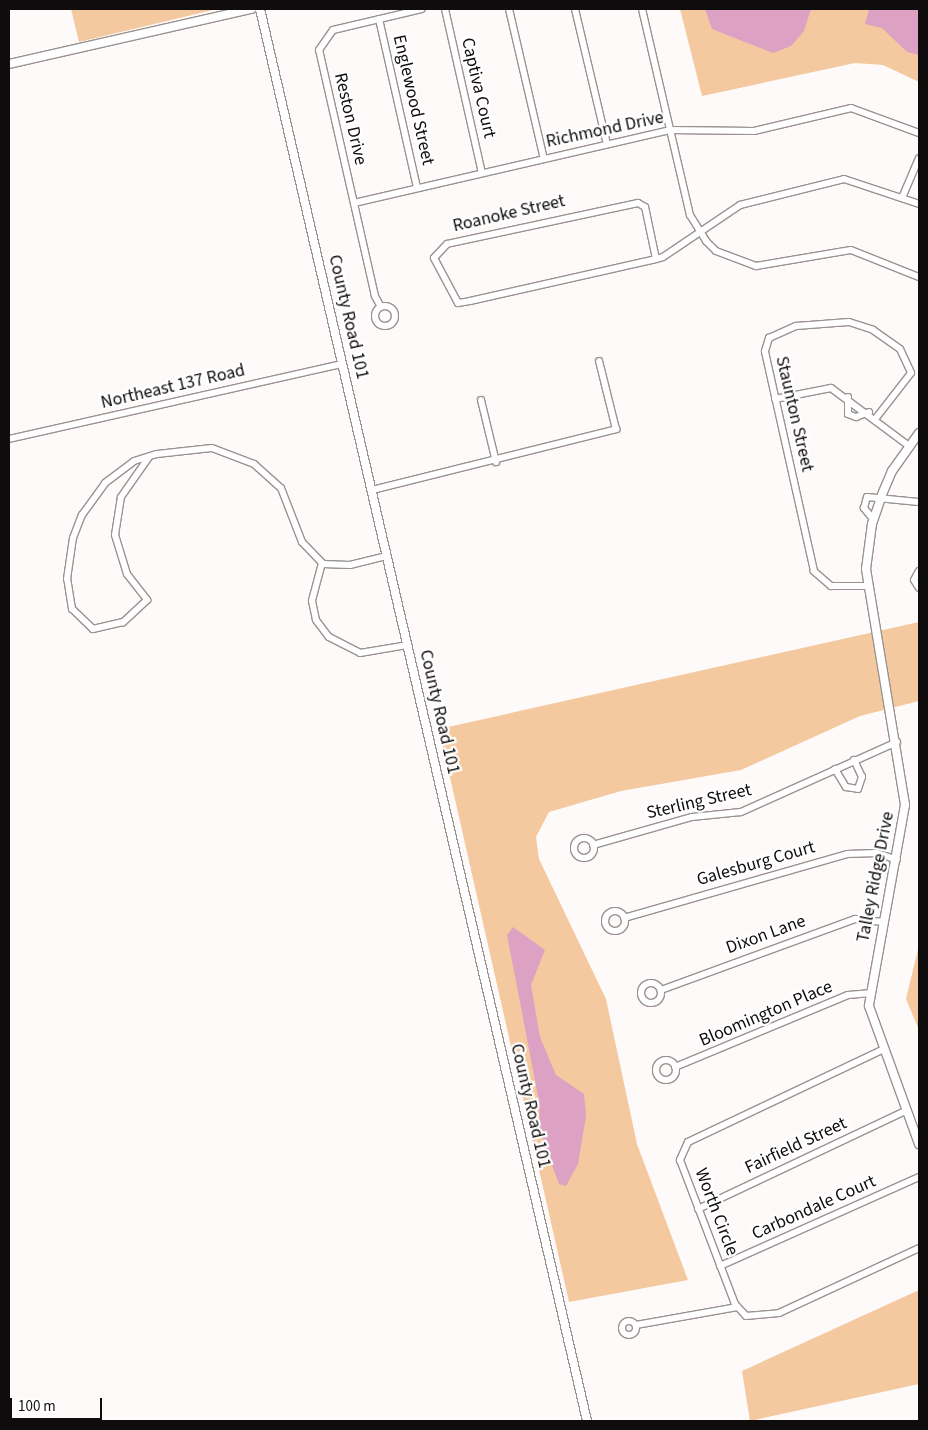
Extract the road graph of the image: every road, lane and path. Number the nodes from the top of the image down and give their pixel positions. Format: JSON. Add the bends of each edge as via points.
{"nodes":[{"id":1,"x":252,"y":9,"type":"edge"},
{"id":2,"x":260,"y":9,"type":"edge"},
{"id":3,"x":422,"y":9,"type":"edge"},
{"id":4,"x":445,"y":9,"type":"edge"},
{"id":5,"x":510,"y":9,"type":"edge"},
{"id":6,"x":575,"y":9,"type":"edge"},
{"id":7,"x":642,"y":9,"type":"edge"},
{"id":8,"x":379,"y":19,"type":"junction"},
{"id":9,"x":9,"y":64,"type":"edge"},
{"id":10,"x":670,"y":130,"type":"junction"},
{"id":11,"x":919,"y":133,"type":"edge"},
{"id":12,"x":607,"y":144,"type":"junction"},
{"id":13,"x":919,"y":158,"type":"edge"},
{"id":14,"x":544,"y":159,"type":"junction"},
{"id":15,"x":482,"y":173,"type":"junction"},
{"id":16,"x":417,"y":188,"type":"junction"},
{"id":17,"x":902,"y":198,"type":"junction"},
{"id":18,"x":354,"y":203,"type":"junction"},
{"id":19,"x":919,"y":204,"type":"edge"},
{"id":20,"x":698,"y":233,"type":"junction"},
{"id":21,"x":656,"y":259,"type":"junction"},
{"id":22,"x":919,"y":277,"type":"edge"},
{"id":23,"x":382,"y":307,"type":"dead end"},
{"id":24,"x":600,"y":361,"type":"dead end"},
{"id":25,"x":343,"y":364,"type":"junction"},
{"id":26,"x":848,"y":397,"type":"junction"},
{"id":27,"x":775,"y":399,"type":"junction"},
{"id":28,"x":481,"y":400,"type":"dead end"},
{"id":29,"x":869,"y":412,"type":"junction"},
{"id":30,"x":876,"y":418,"type":"junction"},
{"id":31,"x":919,"y":434,"type":"edge"},
{"id":32,"x":9,"y":439,"type":"edge"},
{"id":33,"x":909,"y":446,"type":"junction"},
{"id":34,"x":149,"y":457,"type":"junction"},
{"id":35,"x":496,"y":462,"type":"junction"},
{"id":36,"x":372,"y":490,"type":"junction"},
{"id":37,"x":882,"y":495,"type":"junction"},
{"id":38,"x":919,"y":502,"type":"edge"},
{"id":39,"x":874,"y":520,"type":"junction"},
{"id":40,"x":387,"y":556,"type":"junction"},
{"id":41,"x":322,"y":564,"type":"junction"},
{"id":42,"x":919,"y":571,"type":"edge"},
{"id":43,"x":867,"y":586,"type":"junction"},
{"id":44,"x":919,"y":588,"type":"edge"},
{"id":45,"x":408,"y":645,"type":"junction"},
{"id":46,"x":897,"y":742,"type":"junction"},
{"id":47,"x":854,"y":760,"type":"junction"},
{"id":48,"x":835,"y":769,"type":"junction"},
{"id":49,"x":594,"y":845,"type":"dead end"},
{"id":50,"x":897,"y":860,"type":"junction"},
{"id":51,"x":624,"y":918,"type":"dead end"},
{"id":52,"x":883,"y":922,"type":"junction"},
{"id":53,"x":660,"y":990,"type":"dead end"},
{"id":54,"x":869,"y":993,"type":"junction"},
{"id":55,"x":884,"y":1049,"type":"junction"},
{"id":56,"x":675,"y":1067,"type":"dead end"},
{"id":57,"x":907,"y":1110,"type":"junction"},
{"id":58,"x":919,"y":1144,"type":"edge"},
{"id":59,"x":919,"y":1177,"type":"edge"},
{"id":60,"x":698,"y":1208,"type":"junction"},
{"id":61,"x":919,"y":1248,"type":"edge"},
{"id":62,"x":720,"y":1266,"type":"junction"},
{"id":63,"x":737,"y":1307,"type":"junction"},
{"id":64,"x":636,"y":1325,"type":"dead end"},
{"id":65,"x":587,"y":1421,"type":"edge"}],
"edges":[{"from":1,"to":9,"type":"street"},
{"from":2,"to":25,"type":"street","name":"County Road 101"},
{"from":3,"to":8,"type":"street","name":"Reston Drive"},
{"from":4,"to":15,"type":"street","name":"Captiva Court"},
{"from":5,"to":14,"type":"street"},
{"from":6,"to":12,"type":"street"},
{"from":7,"to":10,"type":"street"},
{"from":8,"to":16,"type":"street","name":"Englewood Street"},
{"from":8,"to":18,"type":"street","name":"Reston Drive","via":[[333,30],[319,50]]},
{"from":10,"to":11,"type":"street","name":"Richmond Drive","via":[[754,131],[851,108]]},
{"from":10,"to":12,"type":"street","name":"Richmond Drive"},
{"from":10,"to":20,"type":"street","via":[[690,215]]},
{"from":12,"to":14,"type":"street","name":"Richmond Drive"},
{"from":13,"to":17,"type":"street"},
{"from":14,"to":15,"type":"street","name":"Richmond Drive"},
{"from":15,"to":16,"type":"street","name":"Richmond Drive"},
{"from":16,"to":18,"type":"street","name":"Richmond Drive"},
{"from":17,"to":19,"type":"street","name":"Roanoke Street"},
{"from":17,"to":20,"type":"street","name":"Roanoke Street","via":[[844,179],[740,205]]},
{"from":18,"to":23,"type":"street","name":"Reston Drive","via":[[375,296]]},
{"from":20,"to":21,"type":"street","name":"Roanoke Street"},
{"from":20,"to":22,"type":"street","via":[[716,251],[756,266],[851,250]]},
{"from":21,"to":21,"type":"street","name":"Roanoke Street","via":[[645,207],[638,203],[447,244],[434,258],[458,303]]},
{"from":24,"to":35,"type":"street","via":[[616,429]]},
{"from":25,"to":32,"type":"street","name":"Northeast 137 Road"},
{"from":25,"to":36,"type":"street","name":"County Road 101"},
{"from":26,"to":27,"type":"street","via":[[831,388]]},
{"from":26,"to":29,"type":"street"},
{"from":26,"to":29,"type":"street","via":[[848,414],[856,417]]},
{"from":27,"to":30,"type":"street","name":"Staunton Street","via":[[764,351],[769,338],[796,326],[849,322],[874,330],[900,349],[910,365],[905,383]]},
{"from":27,"to":43,"type":"street","name":"Staunton Street","via":[[814,572],[831,586]]},
{"from":28,"to":35,"type":"street"},
{"from":29,"to":30,"type":"street"},
{"from":30,"to":33,"type":"street"},
{"from":31,"to":33,"type":"street","name":"Talley Ridge Drive"},
{"from":33,"to":37,"type":"street","name":"Talley Ridge Drive"},
{"from":34,"to":34,"type":"street","via":[[121,496],[115,535],[127,574],[147,600],[123,622],[93,628],[72,609],[67,579],[73,538],[82,515],[105,484],[134,461]]},
{"from":34,"to":41,"type":"street","via":[[190,447],[212,448],[254,464],[281,488],[302,542]]},
{"from":35,"to":36,"type":"street"},
{"from":36,"to":40,"type":"street","name":"County Road 101"},
{"from":37,"to":38,"type":"street"},
{"from":37,"to":39,"type":"street","name":"Talley Ridge Drive"},
{"from":37,"to":39,"type":"street","name":"Talley Ridge Drive","via":[[867,497],[863,503]]},
{"from":39,"to":43,"type":"street","name":"Talley Ridge Drive"},
{"from":40,"to":41,"type":"street","via":[[350,565]]},
{"from":40,"to":45,"type":"street","name":"County Road 101"},
{"from":41,"to":45,"type":"street","via":[[312,601],[316,620],[328,637],[360,653]]},
{"from":42,"to":44,"type":"street","via":[[914,580]]},
{"from":43,"to":46,"type":"street","name":"Talley Ridge Drive"},
{"from":45,"to":65,"type":"street","name":"County Road 101"},
{"from":46,"to":47,"type":"street","name":"Sterling Street"},
{"from":46,"to":50,"type":"street","name":"Talley Ridge Drive","via":[[905,805]]},
{"from":47,"to":48,"type":"street","name":"Sterling Street"},
{"from":47,"to":48,"type":"street","via":[[862,777],[858,789],[846,787]]},
{"from":48,"to":49,"type":"street","name":"Sterling Street","via":[[741,812],[692,817]]},
{"from":50,"to":51,"type":"street","name":"Galesburg Court","via":[[878,853],[847,854]]},
{"from":50,"to":52,"type":"street","name":"Talley Ridge Drive"},
{"from":52,"to":53,"type":"street","name":"Dixon Lane","via":[[855,919]]},
{"from":52,"to":54,"type":"street","name":"Talley Ridge Drive"},
{"from":54,"to":55,"type":"street","name":"Talley Ridge Drive"},
{"from":54,"to":56,"type":"street","name":"Bloomington Place","via":[[848,996]]},
{"from":55,"to":57,"type":"street","name":"Talley Ridge Drive"},
{"from":55,"to":60,"type":"street","name":"Worth Circle","via":[[688,1142],[680,1160]]},
{"from":57,"to":58,"type":"street","name":"Talley Ridge Drive"},
{"from":57,"to":60,"type":"street","name":"Fairfield Street"},
{"from":59,"to":62,"type":"street","name":"Carbondale Court"},
{"from":60,"to":62,"type":"street","name":"Worth Circle"},
{"from":61,"to":63,"type":"street","via":[[779,1313],[753,1318]]},
{"from":62,"to":63,"type":"street","name":"Worth Circle"},
{"from":63,"to":64,"type":"street"}]}
